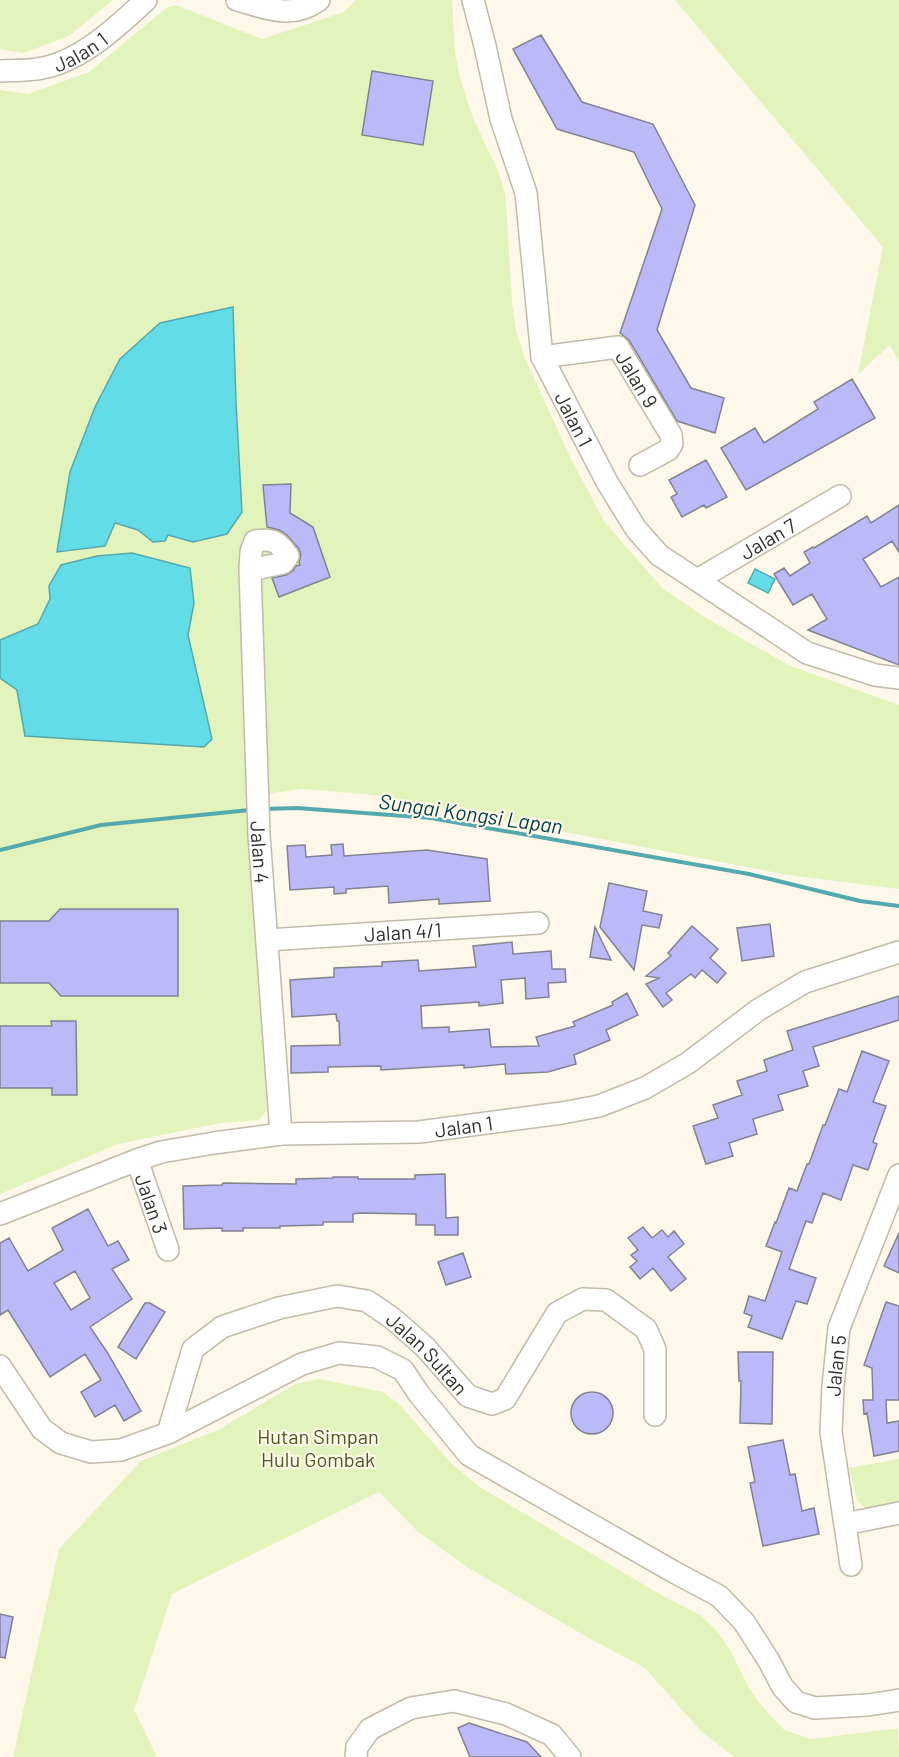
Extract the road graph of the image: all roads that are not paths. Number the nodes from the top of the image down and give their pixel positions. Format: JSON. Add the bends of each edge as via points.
{"nodes":[{"id":1,"x":146,"y":0,"type":"edge"},
{"id":2,"x":237,"y":0,"type":"edge"},
{"id":3,"x":319,"y":0,"type":"edge"},
{"id":4,"x":473,"y":0,"type":"edge"},
{"id":5,"x":0,"y":71,"type":"edge"},
{"id":6,"x":542,"y":357,"type":"junction"},
{"id":7,"x":640,"y":465,"type":"dead end"},
{"id":8,"x":840,"y":496,"type":"dead end"},
{"id":9,"x":250,"y":570,"type":"dead end"},
{"id":10,"x":697,"y":580,"type":"junction"},
{"id":11,"x":899,"y":678,"type":"edge"},
{"id":12,"x":538,"y":923,"type":"dead end"},
{"id":13,"x":266,"y":933,"type":"junction"},
{"id":14,"x":899,"y":952,"type":"edge"},
{"id":15,"x":281,"y":1134,"type":"junction"},
{"id":16,"x":136,"y":1160,"type":"junction"},
{"id":17,"x":897,"y":1187,"type":"edge"},
{"id":18,"x":0,"y":1214,"type":"edge"},
{"id":19,"x":168,"y":1250,"type":"dead end"},
{"id":20,"x":0,"y":1366,"type":"edge"},
{"id":21,"x":7,"y":1394,"type":"edge"},
{"id":22,"x":655,"y":1415,"type":"dead end"},
{"id":23,"x":168,"y":1432,"type":"junction"},
{"id":24,"x":899,"y":1513,"type":"edge"},
{"id":25,"x":845,"y":1524,"type":"junction"},
{"id":26,"x":851,"y":1565,"type":"dead end"},
{"id":27,"x":899,"y":1700,"type":"edge"},
{"id":28,"x":356,"y":1757,"type":"edge"},
{"id":29,"x":570,"y":1757,"type":"edge"}],
"edges":[{"from":1,"to":5,"type":"street","name":"Jalan 1","via":[[73,59],[39,69]]},
{"from":2,"to":3,"type":"street","via":[[294,12]]},
{"from":4,"to":6,"type":"street","name":"Jalan 1","via":[[501,119],[526,193]]},
{"from":6,"to":7,"type":"street","name":"Jalan 9","via":[[618,347],[671,435],[668,450]]},
{"from":6,"to":10,"type":"street","name":"Jalan 1","via":[[636,529],[658,555]]},
{"from":8,"to":10,"type":"street","name":"Jalan 7"},
{"from":9,"to":13,"type":"street","name":"Jalan 4"},
{"from":10,"to":11,"type":"street","name":"Jalan 1","via":[[807,653],[875,675]]},
{"from":12,"to":13,"type":"street","name":"Jalan 4/1"},
{"from":13,"to":15,"type":"street","name":"Jalan 4"},
{"from":14,"to":15,"type":"street","name":"Jalan 1","via":[[804,982],[758,1010],[688,1063],[645,1088],[599,1106],[419,1132]]},
{"from":15,"to":16,"type":"street","name":"Jalan 1","via":[[161,1152]]},
{"from":16,"to":18,"type":"street","name":"Jalan 1"},
{"from":16,"to":19,"type":"street","name":"Jalan 3"},
{"from":17,"to":25,"type":"street","name":"Jalan 5","via":[[838,1328],[831,1432]]},
{"from":20,"to":21,"type":"street"},
{"from":21,"to":23,"type":"street","via":[[61,1443],[91,1452],[121,1450]]},
{"from":22,"to":23,"type":"street","name":"Jalan Sultan","via":[[655,1349],[646,1329],[606,1300],[583,1299],[557,1312],[506,1399],[492,1404],[468,1396],[425,1347],[392,1318],[367,1301],[337,1296],[279,1308],[222,1327],[193,1349]]},
{"from":23,"to":27,"type":"street","via":[[302,1364],[339,1353],[376,1357],[403,1370],[469,1455],[719,1596],[744,1622],[782,1686],[796,1702],[816,1708]]},
{"from":24,"to":25,"type":"street"},
{"from":25,"to":26,"type":"street","name":"Jalan 5"},
{"from":28,"to":29,"type":"street","via":[[357,1747],[370,1729],[411,1708],[454,1701],[506,1714],[552,1735]]}]}
